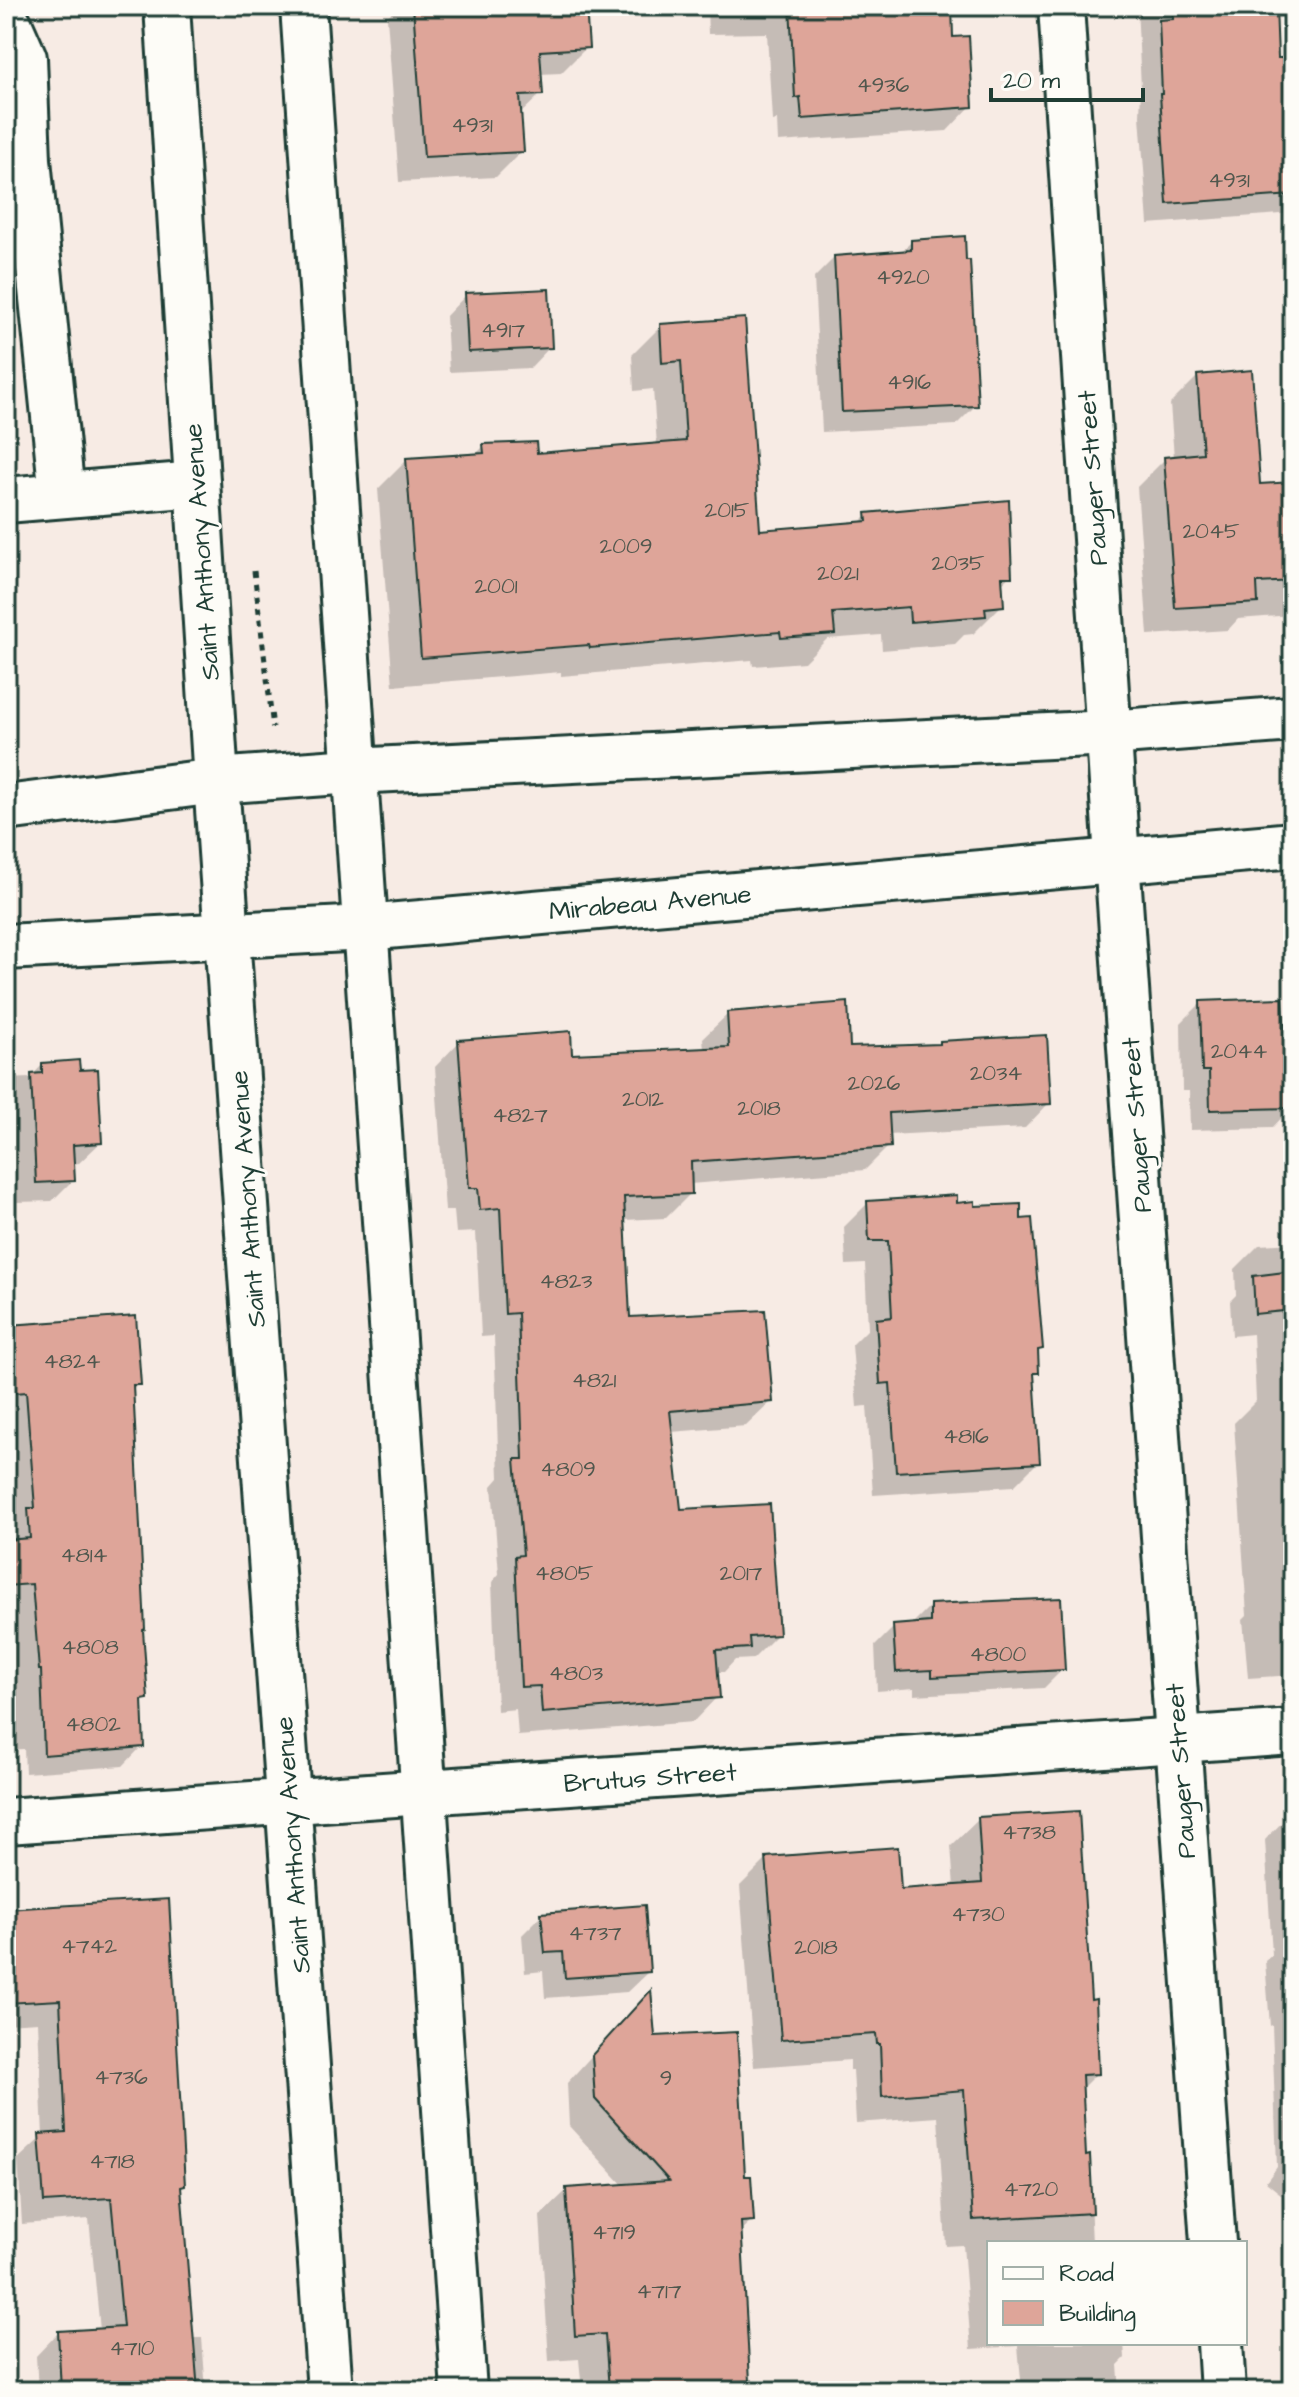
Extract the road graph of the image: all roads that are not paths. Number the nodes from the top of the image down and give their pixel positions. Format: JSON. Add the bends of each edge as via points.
{"nodes":[{"id":1,"x":167,"y":6,"type":"edge"},
{"id":2,"x":303,"y":6,"type":"edge"},
{"id":3,"x":1061,"y":6,"type":"edge"},
{"id":4,"x":6,"y":23,"type":"edge"},
{"id":5,"x":197,"y":484,"type":"junction"},
{"id":6,"x":62,"y":495,"type":"junction"},
{"id":7,"x":6,"y":500,"type":"edge"},
{"id":8,"x":1293,"y":719,"type":"edge"},
{"id":9,"x":1109,"y":733,"type":"junction"},
{"id":10,"x":353,"y":771,"type":"junction"},
{"id":11,"x":216,"y":781,"type":"junction"},
{"id":12,"x":6,"y":808,"type":"edge"},
{"id":13,"x":1293,"y":845,"type":"edge"},
{"id":14,"x":1117,"y":859,"type":"junction"},
{"id":15,"x":365,"y":928,"type":"junction"},
{"id":16,"x":228,"y":937,"type":"junction"},
{"id":17,"x":6,"y":947,"type":"edge"},
{"id":18,"x":1293,"y":1732,"type":"edge"},
{"id":19,"x":1178,"y":1740,"type":"junction"},
{"id":20,"x":423,"y":1792,"type":"junction"},
{"id":21,"x":289,"y":1801,"type":"junction"},
{"id":22,"x":6,"y":1821,"type":"edge"},
{"id":23,"x":1213,"y":2241,"type":"edge"},
{"id":24,"x":1220,"y":2345,"type":"edge"},
{"id":25,"x":330,"y":2391,"type":"edge"},
{"id":26,"x":464,"y":2391,"type":"edge"},
{"id":27,"x":1223,"y":2391,"type":"edge"}],
"edges":[{"from":1,"to":5,"type":"street","name":"Saint Anthony Avenue"},
{"from":2,"to":10,"type":"street"},
{"from":3,"to":9,"type":"street","name":"Pauger Street"},
{"from":4,"to":6,"type":"street","via":[[24,58],[28,160]]},
{"from":5,"to":6,"type":"street"},
{"from":5,"to":11,"type":"street","name":"Saint Anthony Avenue"},
{"from":6,"to":7,"type":"street"},
{"from":8,"to":9,"type":"street"},
{"from":9,"to":10,"type":"street"},
{"from":9,"to":14,"type":"street","name":"Pauger Street"},
{"from":10,"to":11,"type":"street"},
{"from":10,"to":15,"type":"street"},
{"from":11,"to":12,"type":"street"},
{"from":11,"to":16,"type":"street","name":"Saint Anthony Avenue"},
{"from":13,"to":14,"type":"street","name":"Mirabeau Avenue"},
{"from":14,"to":15,"type":"street","name":"Mirabeau Avenue"},
{"from":14,"to":19,"type":"street","name":"Pauger Street"},
{"from":15,"to":16,"type":"street","name":"Mirabeau Avenue"},
{"from":15,"to":20,"type":"street"},
{"from":16,"to":17,"type":"street","name":"Mirabeau Avenue"},
{"from":16,"to":21,"type":"street","name":"Saint Anthony Avenue"},
{"from":18,"to":19,"type":"street","name":"Brutus Street"},
{"from":19,"to":20,"type":"street","name":"Brutus Street"},
{"from":19,"to":23,"type":"street","name":"Pauger Street"},
{"from":20,"to":21,"type":"street","name":"Brutus Street"},
{"from":20,"to":26,"type":"street"},
{"from":21,"to":22,"type":"street","name":"Brutus Street"},
{"from":21,"to":25,"type":"street","name":"Saint Anthony Avenue"},
{"from":24,"to":27,"type":"street"}]}
